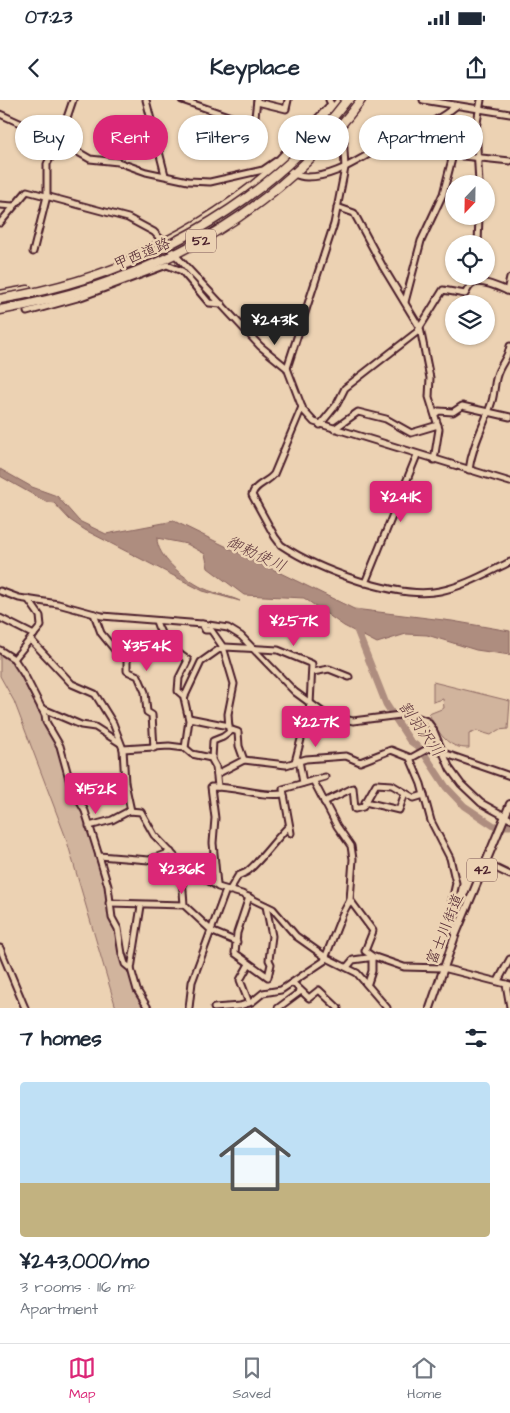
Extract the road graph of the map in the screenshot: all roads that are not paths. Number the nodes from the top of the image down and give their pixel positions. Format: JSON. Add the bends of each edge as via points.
{"nodes":[{"id":1,"x":73,"y":100,"type":"edge"},
{"id":2,"x":146,"y":100,"type":"edge"},
{"id":3,"x":182,"y":100,"type":"edge"},
{"id":4,"x":288,"y":100,"type":"edge"},
{"id":5,"x":329,"y":100,"type":"edge"},
{"id":6,"x":341,"y":100,"type":"edge"},
{"id":7,"x":347,"y":100,"type":"edge"},
{"id":8,"x":361,"y":100,"type":"edge"},
{"id":9,"x":423,"y":100,"type":"edge"},
{"id":10,"x":481,"y":100,"type":"edge"},
{"id":11,"x":257,"y":101,"type":"edge"},
{"id":12,"x":456,"y":106,"type":"junction"},
{"id":13,"x":479,"y":110,"type":"junction"},
{"id":14,"x":0,"y":114,"type":"edge"},
{"id":15,"x":510,"y":114,"type":"edge"},
{"id":16,"x":68,"y":115,"type":"edge"},
{"id":17,"x":225,"y":115,"type":"edge"},
{"id":18,"x":255,"y":115,"type":"edge"},
{"id":19,"x":348,"y":115,"type":"edge"},
{"id":20,"x":478,"y":115,"type":"edge"},
{"id":21,"x":15,"y":121,"type":"edge"},
{"id":22,"x":83,"y":155,"type":"edge"},
{"id":23,"x":483,"y":158,"type":"edge"},
{"id":24,"x":49,"y":160,"type":"edge"},
{"id":25,"x":306,"y":160,"type":"edge"},
{"id":26,"x":345,"y":160,"type":"edge"},
{"id":27,"x":450,"y":160,"type":"edge"},
{"id":28,"x":478,"y":160,"type":"edge"},
{"id":29,"x":280,"y":161,"type":"junction"},
{"id":30,"x":510,"y":161,"type":"edge"},
{"id":31,"x":345,"y":168,"type":"junction"},
{"id":32,"x":293,"y":173,"type":"junction"},
{"id":33,"x":165,"y":175,"type":"junction"},
{"id":34,"x":479,"y":175,"type":"edge"},
{"id":35,"x":47,"y":196,"type":"junction"},
{"id":36,"x":0,"y":204,"type":"edge"},
{"id":37,"x":13,"y":206,"type":"junction"},
{"id":38,"x":337,"y":207,"type":"junction"},
{"id":39,"x":0,"y":223,"type":"edge"},
{"id":40,"x":164,"y":243,"type":"junction"},
{"id":41,"x":34,"y":252,"type":"dead end"},
{"id":42,"x":175,"y":256,"type":"junction"},
{"id":43,"x":510,"y":278,"type":"edge"},
{"id":44,"x":470,"y":285,"type":"edge"},
{"id":45,"x":491,"y":285,"type":"edge"},
{"id":46,"x":508,"y":292,"type":"edge"},
{"id":47,"x":0,"y":295,"type":"edge"},
{"id":48,"x":0,"y":298,"type":"edge"},
{"id":49,"x":405,"y":302,"type":"junction"},
{"id":50,"x":222,"y":304,"type":"junction"},
{"id":51,"x":0,"y":310,"type":"edge"},
{"id":52,"x":27,"y":312,"type":"dead end"},
{"id":53,"x":420,"y":328,"type":"junction"},
{"id":54,"x":510,"y":346,"type":"edge"},
{"id":55,"x":287,"y":368,"type":"junction"},
{"id":56,"x":302,"y":407,"type":"junction"},
{"id":57,"x":488,"y":411,"type":"junction"},
{"id":58,"x":435,"y":414,"type":"junction"},
{"id":59,"x":510,"y":417,"type":"edge"},
{"id":60,"x":320,"y":425,"type":"junction"},
{"id":61,"x":438,"y":425,"type":"junction"},
{"id":62,"x":334,"y":430,"type":"junction"},
{"id":63,"x":417,"y":455,"type":"junction"},
{"id":64,"x":434,"y":460,"type":"junction"},
{"id":65,"x":468,"y":470,"type":"junction"},
{"id":66,"x":510,"y":482,"type":"edge"},
{"id":67,"x":510,"y":562,"type":"edge"},
{"id":68,"x":365,"y":583,"type":"junction"},
{"id":69,"x":0,"y":591,"type":"edge"},
{"id":70,"x":28,"y":599,"type":"junction"},
{"id":71,"x":94,"y":614,"type":"junction"},
{"id":72,"x":0,"y":618,"type":"edge"},
{"id":73,"x":156,"y":621,"type":"junction"},
{"id":74,"x":202,"y":624,"type":"junction"},
{"id":75,"x":33,"y":638,"type":"junction"},
{"id":76,"x":223,"y":647,"type":"junction"},
{"id":77,"x":252,"y":647,"type":"junction"},
{"id":78,"x":0,"y":650,"type":"edge"},
{"id":79,"x":14,"y":659,"type":"junction"},
{"id":80,"x":313,"y":672,"type":"junction"},
{"id":81,"x":349,"y":677,"type":"dead end"},
{"id":82,"x":185,"y":697,"type":"junction"},
{"id":83,"x":310,"y":705,"type":"junction"},
{"id":84,"x":41,"y":708,"type":"junction"},
{"id":85,"x":189,"y":718,"type":"junction"},
{"id":86,"x":230,"y":728,"type":"junction"},
{"id":87,"x":120,"y":742,"type":"junction"},
{"id":88,"x":154,"y":748,"type":"junction"},
{"id":89,"x":185,"y":748,"type":"junction"},
{"id":90,"x":122,"y":749,"type":"junction"},
{"id":91,"x":442,"y":752,"type":"junction"},
{"id":92,"x":412,"y":758,"type":"junction"},
{"id":93,"x":212,"y":759,"type":"junction"},
{"id":94,"x":244,"y":760,"type":"junction"},
{"id":95,"x":297,"y":761,"type":"junction"},
{"id":96,"x":217,"y":774,"type":"junction"},
{"id":97,"x":510,"y":776,"type":"edge"},
{"id":98,"x":325,"y":777,"type":"dead end"},
{"id":99,"x":313,"y":780,"type":"junction"},
{"id":100,"x":124,"y":783,"type":"junction"},
{"id":101,"x":303,"y":783,"type":"junction"},
{"id":102,"x":218,"y":787,"type":"junction"},
{"id":103,"x":405,"y":793,"type":"junction"},
{"id":104,"x":283,"y":794,"type":"junction"},
{"id":105,"x":76,"y":796,"type":"junction"},
{"id":106,"x":424,"y":796,"type":"junction"},
{"id":107,"x":324,"y":802,"type":"junction"},
{"id":108,"x":365,"y":802,"type":"junction"},
{"id":109,"x":510,"y":804,"type":"edge"},
{"id":110,"x":131,"y":811,"type":"junction"},
{"id":111,"x":508,"y":817,"type":"edge"},
{"id":112,"x":90,"y":826,"type":"junction"},
{"id":113,"x":289,"y":826,"type":"junction"},
{"id":114,"x":291,"y":834,"type":"dead end"},
{"id":115,"x":171,"y":852,"type":"junction"},
{"id":116,"x":99,"y":856,"type":"junction"},
{"id":117,"x":181,"y":863,"type":"junction"},
{"id":118,"x":485,"y":863,"type":"junction"},
{"id":119,"x":510,"y":875,"type":"edge"},
{"id":120,"x":216,"y":885,"type":"junction"},
{"id":121,"x":228,"y":890,"type":"junction"},
{"id":122,"x":249,"y":897,"type":"junction"},
{"id":123,"x":350,"y":900,"type":"junction"},
{"id":124,"x":109,"y":903,"type":"junction"},
{"id":125,"x":141,"y":906,"type":"junction"},
{"id":126,"x":184,"y":906,"type":"junction"},
{"id":127,"x":266,"y":906,"type":"junction"},
{"id":128,"x":211,"y":930,"type":"junction"},
{"id":129,"x":455,"y":936,"type":"junction"},
{"id":130,"x":237,"y":942,"type":"junction"},
{"id":131,"x":0,"y":948,"type":"edge"},
{"id":132,"x":372,"y":956,"type":"junction"},
{"id":133,"x":327,"y":958,"type":"junction"},
{"id":134,"x":510,"y":959,"type":"edge"},
{"id":135,"x":249,"y":964,"type":"junction"},
{"id":136,"x":347,"y":967,"type":"junction"},
{"id":137,"x":443,"y":968,"type":"junction"},
{"id":138,"x":131,"y":969,"type":"junction"},
{"id":139,"x":498,"y":981,"type":"junction"},
{"id":140,"x":293,"y":983,"type":"junction"},
{"id":141,"x":368,"y":983,"type":"junction"},
{"id":142,"x":508,"y":984,"type":"edge"},
{"id":143,"x":301,"y":991,"type":"junction"},
{"id":144,"x":249,"y":1003,"type":"junction"},
{"id":145,"x":510,"y":1007,"type":"edge"},
{"id":146,"x":25,"y":1008,"type":"edge"},
{"id":147,"x":148,"y":1008,"type":"edge"},
{"id":148,"x":189,"y":1008,"type":"edge"},
{"id":149,"x":214,"y":1008,"type":"edge"},
{"id":150,"x":278,"y":1008,"type":"edge"},
{"id":151,"x":338,"y":1008,"type":"edge"},
{"id":152,"x":387,"y":1008,"type":"edge"},
{"id":153,"x":430,"y":1008,"type":"edge"}],
"edges":[{"from":1,"to":16,"type":"street"},
{"from":2,"to":33,"type":"street"},
{"from":3,"to":17,"type":"street"},
{"from":4,"to":11,"type":"street","via":[[286,109]]},
{"from":5,"to":29,"type":"street","via":[[330,104]]},
{"from":6,"to":29,"type":"highway","name":"甲西道路","number":"52"},
{"from":7,"to":48,"type":"highway","bridge":true,"via":[[312,140],[276,173],[200,228],[112,270],[50,289]]},
{"from":8,"to":19,"type":"highway","name":"甲西道路","number":"52"},
{"from":9,"to":12,"type":"street"},
{"from":10,"to":13,"type":"street"},
{"from":11,"to":18,"type":"street"},
{"from":12,"to":13,"type":"street"},
{"from":12,"to":31,"type":"street","via":[[440,119]]},
{"from":13,"to":15,"type":"street"},
{"from":13,"to":20,"type":"street"},
{"from":14,"to":21,"type":"street"},
{"from":22,"to":33,"type":"street"},
{"from":23,"to":30,"type":"street"},
{"from":24,"to":35,"type":"street"},
{"from":25,"to":32,"type":"highway","name":"甲西道路","number":"52"},
{"from":26,"to":31,"type":"street"},
{"from":27,"to":49,"type":"street","via":[[442,194],[421,241]]},
{"from":28,"to":34,"type":"street"},
{"from":29,"to":32,"type":"street"},
{"from":29,"to":33,"type":"street","via":[[263,170],[210,182]]},
{"from":29,"to":40,"type":"highway","name":"甲西道路","number":"52","via":[[229,204]]},
{"from":31,"to":32,"type":"street","via":[[307,177]]},
{"from":31,"to":38,"type":"street"},
{"from":32,"to":42,"type":"highway","name":"甲西道路","number":"52","via":[[238,217]]},
{"from":35,"to":37,"type":"street","via":[[27,191]]},
{"from":35,"to":40,"type":"street","via":[[128,218],[154,232]]},
{"from":35,"to":41,"type":"street"},
{"from":36,"to":37,"type":"street"},
{"from":37,"to":39,"type":"street"},
{"from":38,"to":49,"type":"street","via":[[354,213]]},
{"from":38,"to":55,"type":"street"},
{"from":40,"to":42,"type":"street"},
{"from":40,"to":47,"type":"highway","name":"甲西道路","number":"52","via":[[84,275]]},
{"from":42,"to":50,"type":"street"},
{"from":42,"to":51,"type":"highway","name":"甲西道路","number":"52","via":[[83,292]]},
{"from":43,"to":46,"type":"street"},
{"from":44,"to":53,"type":"street","via":[[465,294],[441,291]]},
{"from":45,"to":46,"type":"street"},
{"from":49,"to":53,"type":"street"},
{"from":50,"to":52,"type":"street","via":[[209,304],[182,271],[167,265],[81,297]]},
{"from":50,"to":55,"type":"street","via":[[265,351]]},
{"from":53,"to":58,"type":"street","via":[[430,378],[429,397]]},
{"from":53,"to":60,"type":"street","via":[[345,388]]},
{"from":54,"to":57,"type":"street","via":[[498,372]]},
{"from":55,"to":56,"type":"street"},
{"from":56,"to":60,"type":"street","via":[[310,419]]},
{"from":56,"to":68,"type":"street","via":[[274,474],[257,486],[252,495],[281,545],[330,571]]},
{"from":57,"to":58,"type":"street","via":[[462,406],[453,412],[439,411]]},
{"from":57,"to":59,"type":"street"},
{"from":57,"to":65,"type":"street","via":[[480,437],[471,451]]},
{"from":58,"to":61,"type":"street"},
{"from":60,"to":62,"type":"street"},
{"from":61,"to":62,"type":"street","via":[[412,433],[386,419],[358,412]]},
{"from":61,"to":64,"type":"street"},
{"from":62,"to":63,"type":"street"},
{"from":63,"to":64,"type":"street"},
{"from":63,"to":68,"type":"street"},
{"from":64,"to":65,"type":"street"},
{"from":65,"to":66,"type":"street"},
{"from":67,"to":68,"type":"street","via":[[465,584],[430,593]]},
{"from":69,"to":70,"type":"street"},
{"from":70,"to":71,"type":"street"},
{"from":70,"to":75,"type":"street","via":[[42,622]]},
{"from":71,"to":73,"type":"street"},
{"from":71,"to":88,"type":"street","via":[[101,634],[127,658],[127,671],[138,676],[145,692],[147,712],[152,714]]},
{"from":72,"to":75,"type":"street"},
{"from":73,"to":74,"type":"street"},
{"from":73,"to":82,"type":"street","via":[[160,633],[173,649],[188,660],[179,678],[178,691]]},
{"from":74,"to":76,"type":"street","via":[[205,630],[214,633]]},
{"from":74,"to":77,"type":"street","via":[[228,628]]},
{"from":75,"to":79,"type":"street"},
{"from":75,"to":87,"type":"street","via":[[72,684],[95,694],[113,723]]},
{"from":76,"to":77,"type":"street"},
{"from":76,"to":82,"type":"street","via":[[201,662]]},
{"from":76,"to":86,"type":"street","via":[[234,684],[229,702]]},
{"from":77,"to":80,"type":"street","via":[[278,650],[312,664]]},
{"from":77,"to":83,"type":"street"},
{"from":78,"to":79,"type":"street"},
{"from":79,"to":84,"type":"street"},
{"from":80,"to":81,"type":"street","via":[[329,669]]},
{"from":80,"to":83,"type":"street"},
{"from":82,"to":85,"type":"street"},
{"from":83,"to":91,"type":"street","via":[[336,718],[353,721],[408,714],[421,718],[433,729]]},
{"from":83,"to":95,"type":"street"},
{"from":84,"to":87,"type":"street","via":[[81,725],[95,727]]},
{"from":84,"to":105,"type":"street","via":[[60,746]]},
{"from":85,"to":86,"type":"street"},
{"from":85,"to":89,"type":"street"},
{"from":86,"to":93,"type":"street","via":[[224,737],[213,740]]},
{"from":86,"to":94,"type":"street","via":[[238,732]]},
{"from":87,"to":90,"type":"street"},
{"from":88,"to":89,"type":"street"},
{"from":88,"to":90,"type":"street"},
{"from":89,"to":93,"type":"street","via":[[192,754]]},
{"from":90,"to":100,"type":"street"},
{"from":91,"to":92,"type":"street","via":[[427,749]]},
{"from":91,"to":97,"type":"street"},
{"from":91,"to":111,"type":"street","via":[[454,776],[467,792],[481,804]]},
{"from":92,"to":95,"type":"street","via":[[391,750],[360,762],[346,756]]},
{"from":92,"to":106,"type":"street"},
{"from":93,"to":96,"type":"street"},
{"from":94,"to":95,"type":"street","via":[[278,765]]},
{"from":94,"to":96,"type":"street"},
{"from":95,"to":101,"type":"street"},
{"from":96,"to":102,"type":"street"},
{"from":98,"to":99,"type":"street"},
{"from":99,"to":101,"type":"street"},
{"from":99,"to":107,"type":"street"},
{"from":100,"to":105,"type":"street"},
{"from":100,"to":110,"type":"street"},
{"from":101,"to":104,"type":"street","via":[[282,790]]},
{"from":102,"to":104,"type":"street","via":[[263,796]]},
{"from":102,"to":120,"type":"street","via":[[211,788]]},
{"from":103,"to":106,"type":"street","via":[[414,798]]},
{"from":103,"to":108,"type":"street","via":[[392,785],[376,784]]},
{"from":103,"to":108,"type":"street","via":[[399,810]]},
{"from":104,"to":113,"type":"street"},
{"from":105,"to":112,"type":"street"},
{"from":106,"to":129,"type":"street","via":[[454,875]]},
{"from":107,"to":108,"type":"street","via":[[353,788],[355,809],[363,807]]},
{"from":107,"to":123,"type":"street","via":[[353,852]]},
{"from":109,"to":111,"type":"main road","name":"富士川街道","number":"42"},
{"from":110,"to":112,"type":"street"},
{"from":110,"to":115,"type":"street","via":[[141,812],[154,835]]},
{"from":111,"to":118,"type":"main road","name":"富士川街道","number":"42"},
{"from":112,"to":116,"type":"street"},
{"from":113,"to":114,"type":"street"},
{"from":113,"to":121,"type":"street","via":[[265,856],[248,872],[238,876]]},
{"from":115,"to":116,"type":"street","via":[[149,860]]},
{"from":115,"to":117,"type":"street"},
{"from":116,"to":124,"type":"street","via":[[108,886]]},
{"from":117,"to":120,"type":"street"},
{"from":117,"to":126,"type":"street"},
{"from":118,"to":119,"type":"street"},
{"from":118,"to":129,"type":"main road","name":"富士川街道","number":"42"},
{"from":120,"to":121,"type":"street"},
{"from":121,"to":122,"type":"street"},
{"from":121,"to":128,"type":"street"},
{"from":122,"to":127,"type":"street"},
{"from":122,"to":130,"type":"street"},
{"from":123,"to":132,"type":"street","via":[[373,930],[365,951]]},
{"from":123,"to":133,"type":"street"},
{"from":124,"to":125,"type":"street"},
{"from":124,"to":138,"type":"street","via":[[125,964]]},
{"from":125,"to":126,"type":"street"},
{"from":125,"to":138,"type":"street"},
{"from":126,"to":128,"type":"street"},
{"from":127,"to":133,"type":"street","via":[[279,914],[296,936]]},
{"from":127,"to":135,"type":"street","via":[[272,936],[270,974],[268,977],[261,974],[258,968]]},
{"from":128,"to":130,"type":"street"},
{"from":128,"to":148,"type":"street","via":[[192,982]]},
{"from":129,"to":137,"type":"main road","name":"富士川街道","number":"42"},
{"from":130,"to":135,"type":"street","via":[[235,953]]},
{"from":131,"to":146,"type":"street"},
{"from":132,"to":136,"type":"street","via":[[354,960]]},
{"from":132,"to":137,"type":"street","via":[[404,967]]},
{"from":132,"to":141,"type":"street"},
{"from":133,"to":136,"type":"street"},
{"from":133,"to":140,"type":"street"},
{"from":134,"to":139,"type":"street"},
{"from":135,"to":144,"type":"street","via":[[240,980]]},
{"from":136,"to":141,"type":"street"},
{"from":137,"to":139,"type":"street"},
{"from":137,"to":153,"type":"main road","name":"富士川街道","number":"42"},
{"from":138,"to":147,"type":"street","via":[[137,990]]},
{"from":139,"to":142,"type":"street"},
{"from":140,"to":143,"type":"street"},
{"from":140,"to":144,"type":"street","via":[[281,990],[263,993]]},
{"from":141,"to":152,"type":"street"},
{"from":142,"to":145,"type":"street"},
{"from":143,"to":150,"type":"street"},
{"from":143,"to":151,"type":"street","via":[[308,998],[319,990]]},
{"from":144,"to":149,"type":"street"}]}
